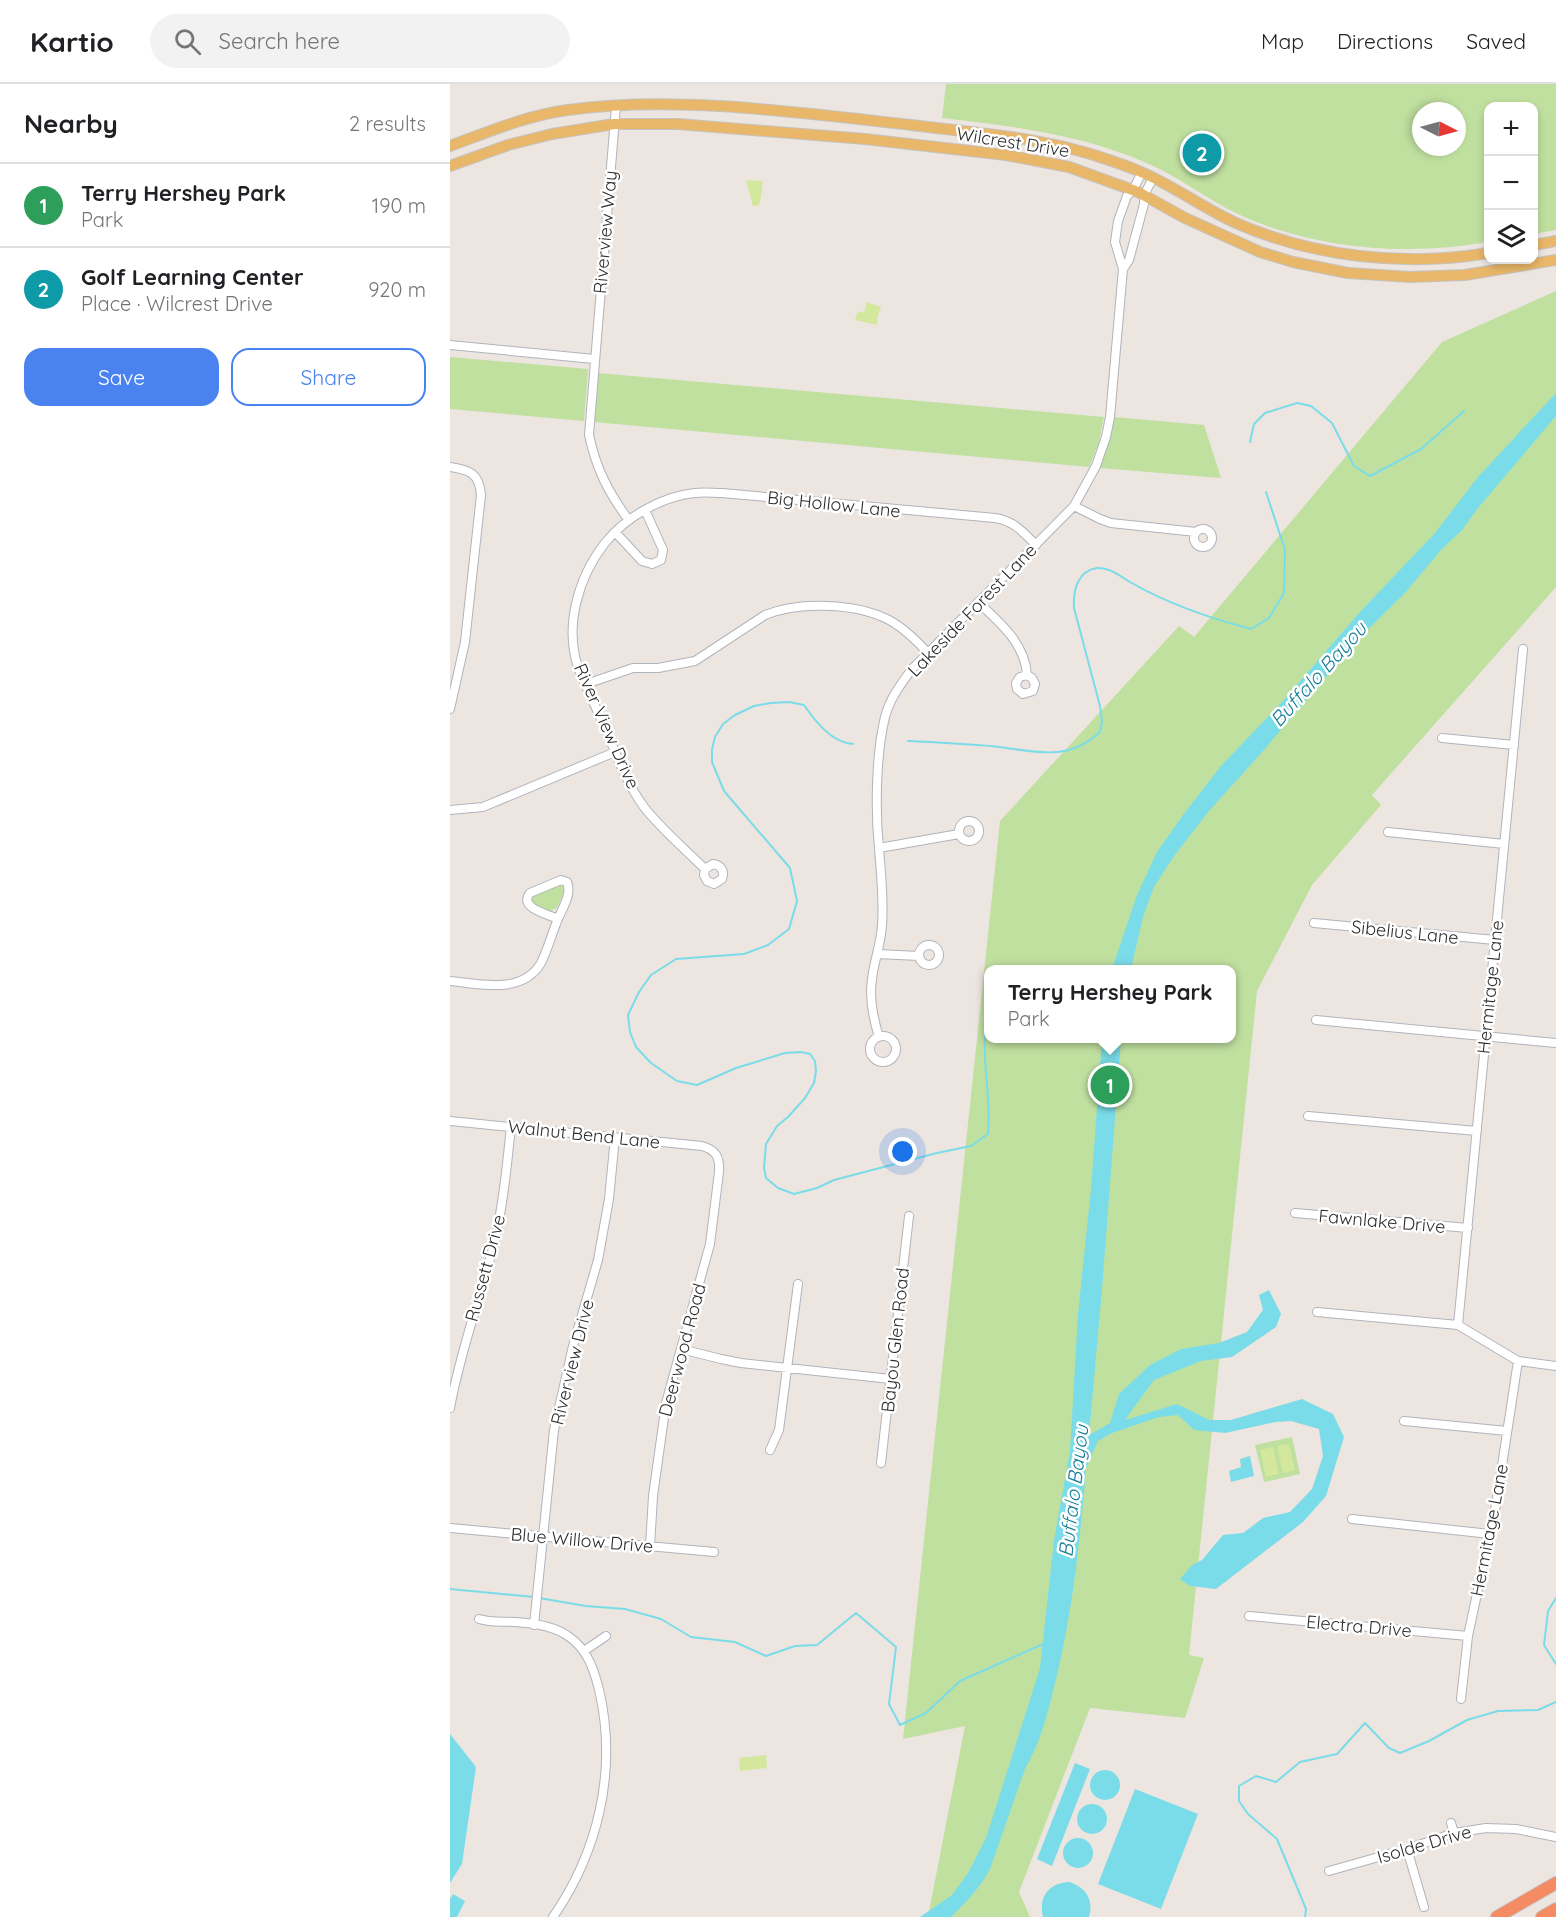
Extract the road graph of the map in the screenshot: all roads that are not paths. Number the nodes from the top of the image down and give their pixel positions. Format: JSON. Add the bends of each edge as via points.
{"nodes":[{"id":1,"x":616,"y":106,"type":"junction"},
{"id":2,"x":614,"y":124,"type":"junction"},
{"id":3,"x":450,"y":146,"type":"edge"},
{"id":4,"x":450,"y":166,"type":"edge"},
{"id":5,"x":1142,"y":172,"type":"junction"},
{"id":6,"x":1153,"y":178,"type":"junction"},
{"id":7,"x":1133,"y":190,"type":"junction"},
{"id":8,"x":1144,"y":195,"type":"junction"},
{"id":9,"x":1556,"y":241,"type":"edge"},
{"id":10,"x":1538,"y":244,"type":"edge"},
{"id":11,"x":1484,"y":254,"type":"edge"},
{"id":12,"x":1556,"y":260,"type":"edge"},
{"id":13,"x":1123,"y":269,"type":"junction"},
{"id":14,"x":450,"y":345,"type":"edge"},
{"id":15,"x":594,"y":359,"type":"junction"},
{"id":16,"x":450,"y":467,"type":"edge"},
{"id":17,"x":1074,"y":506,"type":"junction"},
{"id":18,"x":645,"y":510,"type":"junction"},
{"id":19,"x":628,"y":519,"type":"junction"},
{"id":20,"x":615,"y":532,"type":"junction"},
{"id":21,"x":1196,"y":532,"type":"dead end"},
{"id":22,"x":1036,"y":545,"type":"junction"},
{"id":23,"x":978,"y":602,"type":"junction"},
{"id":24,"x":1523,"y":649,"type":"dead end"},
{"id":25,"x":928,"y":653,"type":"junction"},
{"id":26,"x":1027,"y":675,"type":"dead end"},
{"id":27,"x":586,"y":684,"type":"junction"},
{"id":28,"x":450,"y":709,"type":"edge"},
{"id":29,"x":1442,"y":738,"type":"dead end"},
{"id":30,"x":1514,"y":745,"type":"junction"},
{"id":31,"x":615,"y":752,"type":"junction"},
{"id":32,"x":450,"y":810,"type":"edge"},
{"id":33,"x":1388,"y":832,"type":"dead end"},
{"id":34,"x":959,"y":834,"type":"dead end"},
{"id":35,"x":1504,"y":844,"type":"junction"},
{"id":36,"x":879,"y":848,"type":"junction"},
{"id":37,"x":705,"y":869,"type":"dead end"},
{"id":38,"x":558,"y":919,"type":"junction"},
{"id":39,"x":1314,"y":923,"type":"dead end"},
{"id":40,"x":1495,"y":940,"type":"junction"},
{"id":41,"x":878,"y":954,"type":"junction"},
{"id":42,"x":919,"y":956,"type":"dead end"},
{"id":43,"x":450,"y":981,"type":"edge"},
{"id":44,"x":1316,"y":1020,"type":"dead end"},
{"id":45,"x":1486,"y":1036,"type":"junction"},
{"id":46,"x":879,"y":1037,"type":"dead end"},
{"id":47,"x":1556,"y":1043,"type":"edge"},
{"id":48,"x":1308,"y":1116,"type":"dead end"},
{"id":49,"x":450,"y":1121,"type":"edge"},
{"id":50,"x":511,"y":1126,"type":"junction"},
{"id":51,"x":1477,"y":1131,"type":"junction"},
{"id":52,"x":615,"y":1137,"type":"junction"},
{"id":53,"x":717,"y":1154,"type":"joint"},
{"id":54,"x":1295,"y":1213,"type":"dead end"},
{"id":55,"x":909,"y":1216,"type":"dead end"},
{"id":56,"x":1468,"y":1228,"type":"junction"},
{"id":57,"x":798,"y":1284,"type":"dead end"},
{"id":58,"x":1317,"y":1312,"type":"dead end"},
{"id":59,"x":1458,"y":1325,"type":"junction"},
{"id":60,"x":681,"y":1348,"type":"junction"},
{"id":61,"x":1518,"y":1361,"type":"junction"},
{"id":62,"x":1556,"y":1366,"type":"edge"},
{"id":63,"x":787,"y":1368,"type":"junction"},
{"id":64,"x":891,"y":1379,"type":"junction"},
{"id":65,"x":450,"y":1408,"type":"edge"},
{"id":66,"x":1404,"y":1421,"type":"dead end"},
{"id":67,"x":1507,"y":1431,"type":"junction"},
{"id":68,"x":770,"y":1449,"type":"dead end"},
{"id":69,"x":881,"y":1463,"type":"dead end"},
{"id":70,"x":1352,"y":1519,"type":"dead end"},
{"id":71,"x":450,"y":1528,"type":"edge"},
{"id":72,"x":1490,"y":1534,"type":"junction"},
{"id":73,"x":543,"y":1537,"type":"junction"},
{"id":74,"x":650,"y":1547,"type":"junction"},
{"id":75,"x":714,"y":1552,"type":"dead end"},
{"id":76,"x":1249,"y":1616,"type":"dead end"},
{"id":77,"x":479,"y":1619,"type":"dead end"},
{"id":78,"x":534,"y":1625,"type":"junction"},
{"id":79,"x":606,"y":1636,"type":"dead end"},
{"id":80,"x":1468,"y":1636,"type":"junction"},
{"id":81,"x":584,"y":1651,"type":"junction"},
{"id":82,"x":1461,"y":1699,"type":"dead end"},
{"id":83,"x":1451,"y":1823,"type":"dead end"},
{"id":84,"x":1454,"y":1833,"type":"junction"},
{"id":85,"x":1556,"y":1837,"type":"edge"},
{"id":86,"x":1407,"y":1849,"type":"junction"},
{"id":87,"x":1329,"y":1871,"type":"dead end"},
{"id":88,"x":1556,"y":1883,"type":"edge"},
{"id":89,"x":1424,"y":1907,"type":"dead end"},
{"id":90,"x":1556,"y":1909,"type":"edge"},
{"id":91,"x":553,"y":1917,"type":"edge"},
{"id":92,"x":1497,"y":1917,"type":"edge"},
{"id":93,"x":1542,"y":1917,"type":"edge"}],
"edges":[{"from":1,"to":2,"type":"street","name":"Riverview Way"},
{"from":1,"to":3,"type":"main road","name":"Wilcrest Drive","via":[[546,114]]},
{"from":1,"to":5,"type":"main road","name":"Wilcrest Drive","via":[[725,108],[972,132],[1053,144]]},
{"from":2,"to":4,"type":"main road","name":"Wilcrest Drive","via":[[508,145]]},
{"from":2,"to":7,"type":"main road","name":"Wilcrest Drive","via":[[678,124],[970,150],[1049,162]]},
{"from":2,"to":15,"type":"street","name":"Riverview Way"},
{"from":5,"to":6,"type":"main road","name":"Wilcrest Drive"},
{"from":5,"to":7,"type":"street","name":"Lakeside Forest Lane"},
{"from":6,"to":8,"type":"street","name":"Lakeside Forest Lane"},
{"from":6,"to":11,"type":"main road","name":"Wilcrest Drive","via":[[1236,223],[1317,249],[1410,258]]},
{"from":7,"to":8,"type":"main road","name":"Wilcrest Drive"},
{"from":7,"to":13,"type":"street","name":"Lakeside Forest Lane","via":[[1127,196],[1115,236]]},
{"from":8,"to":12,"type":"main road","name":"Wilcrest Drive","via":[[1228,240],[1293,262],[1348,273],[1465,275]]},
{"from":8,"to":13,"type":"street","name":"Lakeside Forest Lane","via":[[1132,250]]},
{"from":9,"to":10,"type":"main road"},
{"from":13,"to":17,"type":"street","name":"Lakeside Forest Lane","via":[[1106,437]]},
{"from":14,"to":15,"type":"street"},
{"from":15,"to":19,"type":"street","via":[[589,435],[604,484]]},
{"from":16,"to":28,"type":"street","via":[[475,475],[481,495],[465,642]]},
{"from":17,"to":21,"type":"street","via":[[1111,522]]},
{"from":17,"to":22,"type":"street","name":"Lakeside Forest Lane"},
{"from":18,"to":19,"type":"street","name":"Big Hollow Lane"},
{"from":18,"to":20,"type":"street","via":[[663,550],[661,560],[652,564],[642,561]]},
{"from":18,"to":22,"type":"street","name":"Big Hollow Lane","via":[[693,493],[723,493],[1008,520]]},
{"from":19,"to":20,"type":"street","name":"River View Drive"},
{"from":20,"to":27,"type":"street","name":"River View Drive","via":[[597,554],[576,601],[574,646]]},
{"from":22,"to":23,"type":"street","name":"Lakeside Forest Lane"},
{"from":23,"to":25,"type":"street","name":"Lakeside Forest Lane"},
{"from":23,"to":26,"type":"street","via":[[1023,651]]},
{"from":24,"to":30,"type":"street","name":"Hermitage Lane"},
{"from":25,"to":27,"type":"street","via":[[905,630],[880,616],[853,609],[803,606],[765,615],[695,661],[633,668]]},
{"from":25,"to":36,"type":"street","name":"Lakeside Forest Lane","via":[[897,688],[886,715],[877,813]]},
{"from":27,"to":31,"type":"street","name":"River View Drive"},
{"from":29,"to":30,"type":"street"},
{"from":30,"to":35,"type":"street","name":"Hermitage Lane"},
{"from":31,"to":32,"type":"street","via":[[483,807]]},
{"from":31,"to":37,"type":"street","name":"River View Drive","via":[[644,807]]},
{"from":33,"to":35,"type":"street"},
{"from":34,"to":36,"type":"street"},
{"from":35,"to":40,"type":"street","name":"Hermitage Lane"},
{"from":36,"to":41,"type":"street","name":"Lakeside Forest Lane","via":[[883,898]]},
{"from":38,"to":38,"type":"street","via":[[569,894],[567,882],[561,880],[527,897],[530,907]]},
{"from":38,"to":43,"type":"street","via":[[540,963],[521,981],[510,985]]},
{"from":39,"to":40,"type":"street","name":"Sibelius Lane"},
{"from":40,"to":45,"type":"street","name":"Hermitage Lane"},
{"from":41,"to":42,"type":"street"},
{"from":41,"to":46,"type":"street","name":"Lakeside Forest Lane","via":[[871,995]]},
{"from":44,"to":45,"type":"street"},
{"from":45,"to":47,"type":"street"},
{"from":45,"to":51,"type":"street","name":"Hermitage Lane"},
{"from":48,"to":51,"type":"street"},
{"from":49,"to":50,"type":"street","name":"Walnut Bend Lane"},
{"from":50,"to":52,"type":"street","name":"Walnut Bend Lane"},
{"from":50,"to":65,"type":"street","name":"Russett Drive","via":[[494,1242]]},
{"from":51,"to":56,"type":"street","name":"Hermitage Lane"},
{"from":52,"to":53,"type":"street","name":"Walnut Bend Lane","via":[[702,1146]]},
{"from":52,"to":73,"type":"street","name":"Riverview Drive","via":[[600,1251],[561,1391]]},
{"from":53,"to":60,"type":"street","name":"Deerwood Road","via":[[720,1162],[710,1244]]},
{"from":54,"to":56,"type":"street","name":"Fawnlake Drive"},
{"from":55,"to":64,"type":"street","name":"Bayou Glen Road"},
{"from":56,"to":59,"type":"street","name":"Hermitage Lane"},
{"from":57,"to":63,"type":"street"},
{"from":58,"to":59,"type":"street"},
{"from":59,"to":61,"type":"street"},
{"from":60,"to":63,"type":"street","via":[[721,1359]]},
{"from":60,"to":74,"type":"street","name":"Deerwood Road","via":[[660,1436]]},
{"from":61,"to":62,"type":"street"},
{"from":61,"to":67,"type":"street","name":"Hermitage Lane"},
{"from":63,"to":64,"type":"street"},
{"from":63,"to":68,"type":"street","via":[[779,1430]]},
{"from":64,"to":69,"type":"street","name":"Bayou Glen Road"},
{"from":66,"to":67,"type":"street"},
{"from":67,"to":72,"type":"street","name":"Hermitage Lane"},
{"from":70,"to":72,"type":"street"},
{"from":71,"to":73,"type":"street","name":"Blue Willow Drive"},
{"from":72,"to":80,"type":"street","name":"Hermitage Lane"},
{"from":73,"to":74,"type":"street","name":"Blue Willow Drive"},
{"from":73,"to":78,"type":"street","name":"Riverview Drive"},
{"from":74,"to":75,"type":"street","name":"Blue Willow Drive"},
{"from":76,"to":80,"type":"street","name":"Electra Drive"},
{"from":77,"to":78,"type":"street"},
{"from":78,"to":81,"type":"street","via":[[560,1631]]},
{"from":79,"to":81,"type":"street"},
{"from":80,"to":82,"type":"street","name":"Hermitage Lane"},
{"from":81,"to":91,"type":"street","via":[[594,1670],[602,1704],[607,1748],[605,1781],[589,1849]]},
{"from":83,"to":84,"type":"street"},
{"from":84,"to":85,"type":"street","name":"Isolde Drive","via":[[1486,1827]]},
{"from":84,"to":86,"type":"street","name":"Isolde Drive"},
{"from":86,"to":87,"type":"street","name":"Isolde Drive"},
{"from":86,"to":89,"type":"street"},
{"from":88,"to":92,"type":"highway"},
{"from":90,"to":93,"type":"highway"}]}
